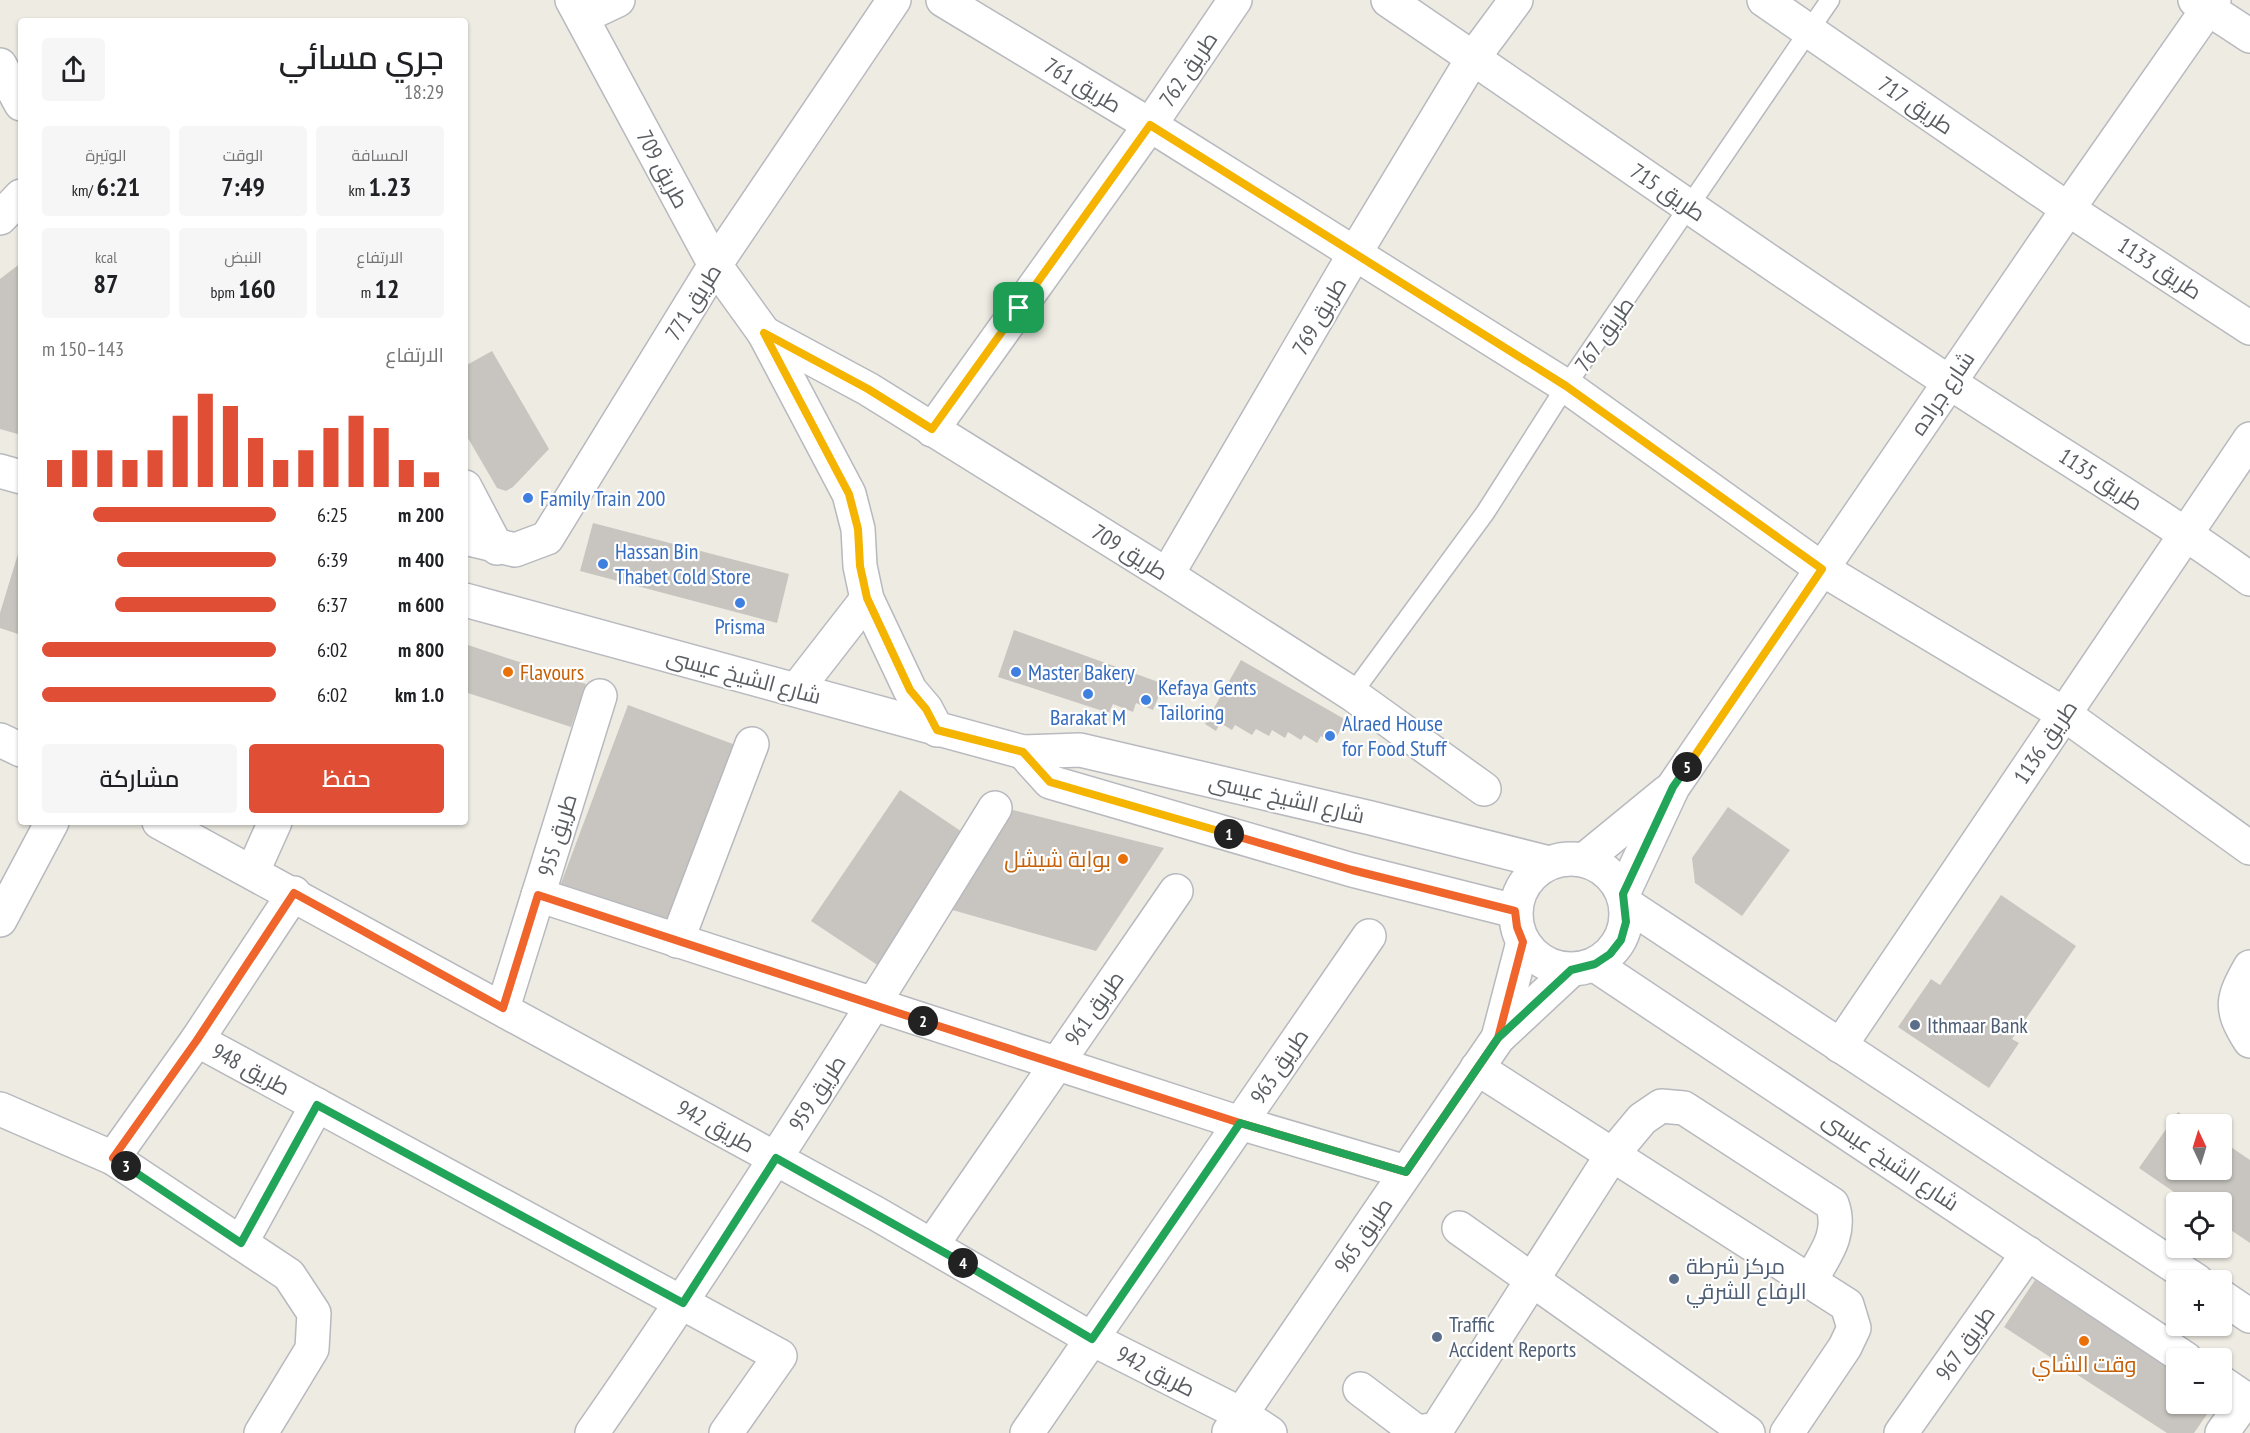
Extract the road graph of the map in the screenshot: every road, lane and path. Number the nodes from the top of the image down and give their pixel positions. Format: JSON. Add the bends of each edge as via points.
{"nodes":[{"id":1,"x":618,"y":0,"type":"edge"},
{"id":2,"x":894,"y":0,"type":"edge"},
{"id":3,"x":943,"y":0,"type":"edge"},
{"id":4,"x":1235,"y":0,"type":"edge"},
{"id":5,"x":1388,"y":0,"type":"edge"},
{"id":6,"x":1516,"y":0,"type":"edge"},
{"id":7,"x":1764,"y":0,"type":"edge"},
{"id":8,"x":1830,"y":0,"type":"edge"},
{"id":9,"x":2206,"y":3,"type":"edge"},
{"id":10,"x":577,"y":8,"type":"edge"},
{"id":11,"x":1808,"y":32,"type":"junction"},
{"id":12,"x":2250,"y":36,"type":"edge"},
{"id":13,"x":1473,"y":58,"type":"junction"},
{"id":14,"x":0,"y":65,"type":"edge"},
{"id":15,"x":18,"y":98,"type":"edge"},
{"id":16,"x":1150,"y":125,"type":"junction"},
{"id":17,"x":18,"y":199,"type":"edge"},
{"id":18,"x":1690,"y":208,"type":"junction"},
{"id":19,"x":2068,"y":209,"type":"junction"},
{"id":20,"x":0,"y":218,"type":"edge"},
{"id":21,"x":1355,"y":253,"type":"junction"},
{"id":22,"x":715,"y":266,"type":"junction"},
{"id":23,"x":2250,"y":328,"type":"edge"},
{"id":24,"x":764,"y":333,"type":"junction"},
{"id":25,"x":1949,"y":382,"type":"junction"},
{"id":26,"x":1566,"y":386,"type":"junction"},
{"id":27,"x":932,"y":429,"type":"junction"},
{"id":28,"x":2250,"y":439,"type":"edge"},
{"id":29,"x":468,"y":493,"type":"edge"},
{"id":30,"x":2186,"y":533,"type":"junction"},
{"id":31,"x":468,"y":539,"type":"edge"},
{"id":32,"x":497,"y":548,"type":"junction"},
{"id":33,"x":1822,"y":569,"type":"junction"},
{"id":34,"x":1167,"y":575,"type":"junction"},
{"id":35,"x":2250,"y":579,"type":"edge"},
{"id":36,"x":867,"y":598,"type":"junction"},
{"id":37,"x":468,"y":601,"type":"edge"},
{"id":38,"x":797,"y":689,"type":"junction"},
{"id":39,"x":1352,"y":694,"type":"junction"},
{"id":40,"x":600,"y":696,"type":"dead end"},
{"id":41,"x":2064,"y":714,"type":"junction"},
{"id":42,"x":937,"y":730,"type":"junction"},
{"id":43,"x":0,"y":740,"type":"edge"},
{"id":44,"x":752,"y":744,"type":"dead end"},
{"id":45,"x":18,"y":749,"type":"edge"},
{"id":46,"x":1023,"y":752,"type":"junction"},
{"id":47,"x":1673,"y":787,"type":"junction"},
{"id":48,"x":1484,"y":789,"type":"dead end"},
{"id":49,"x":995,"y":808,"type":"dead end"},
{"id":50,"x":50,"y":825,"type":"edge"},
{"id":51,"x":165,"y":825,"type":"edge"},
{"id":52,"x":274,"y":825,"type":"edge"},
{"id":53,"x":2250,"y":848,"type":"edge"},
{"id":54,"x":1584,"y":860,"type":"junction"},
{"id":55,"x":1549,"y":863,"type":"junction"},
{"id":56,"x":253,"y":871,"type":"junction"},
{"id":57,"x":1176,"y":891,"type":"dead end"},
{"id":58,"x":294,"y":893,"type":"junction"},
{"id":59,"x":538,"y":895,"type":"junction"},
{"id":60,"x":1625,"y":899,"type":"junction"},
{"id":61,"x":1515,"y":911,"type":"junction"},
{"id":62,"x":1,"y":917,"type":"edge"},
{"id":63,"x":1369,"y":936,"type":"dead end"},
{"id":64,"x":677,"y":941,"type":"junction"},
{"id":65,"x":1523,"y":942,"type":"junction"},
{"id":66,"x":1583,"y":967,"type":"junction"},
{"id":67,"x":2242,"y":981,"type":"edge"},
{"id":68,"x":874,"y":1005,"type":"junction"},
{"id":69,"x":503,"y":1008,"type":"junction"},
{"id":70,"x":1498,"y":1038,"type":"junction"},
{"id":71,"x":197,"y":1040,"type":"junction"},
{"id":72,"x":2250,"y":1041,"type":"edge"},
{"id":73,"x":1840,"y":1046,"type":"junction"},
{"id":74,"x":1056,"y":1063,"type":"junction"},
{"id":75,"x":1477,"y":1068,"type":"junction"},
{"id":76,"x":317,"y":1105,"type":"junction"},
{"id":77,"x":0,"y":1109,"type":"edge"},
{"id":78,"x":1240,"y":1123,"type":"junction"},
{"id":79,"x":1612,"y":1155,"type":"junction"},
{"id":80,"x":113,"y":1158,"type":"junction"},
{"id":81,"x":776,"y":1158,"type":"junction"},
{"id":82,"x":1406,"y":1172,"type":"junction"},
{"id":83,"x":1459,"y":1228,"type":"dead end"},
{"id":84,"x":241,"y":1243,"type":"junction"},
{"id":85,"x":932,"y":1245,"type":"junction"},
{"id":86,"x":2028,"y":1253,"type":"junction"},
{"id":87,"x":2180,"y":1270,"type":"edge"},
{"id":88,"x":1531,"y":1281,"type":"junction"},
{"id":89,"x":1810,"y":1281,"type":"junction"},
{"id":90,"x":683,"y":1303,"type":"junction"},
{"id":91,"x":2232,"y":1304,"type":"edge"},
{"id":92,"x":2250,"y":1316,"type":"edge"},
{"id":93,"x":1092,"y":1339,"type":"junction"},
{"id":94,"x":2170,"y":1348,"type":"edge"},
{"id":95,"x":1360,"y":1389,"type":"dead end"},
{"id":96,"x":2239,"y":1394,"type":"edge"},
{"id":97,"x":1234,"y":1424,"type":"edge"},
{"id":98,"x":732,"y":1431,"type":"edge"},
{"id":99,"x":261,"y":1433,"type":"edge"},
{"id":100,"x":592,"y":1433,"type":"edge"},
{"id":101,"x":1027,"y":1433,"type":"edge"},
{"id":102,"x":1270,"y":1433,"type":"edge"},
{"id":103,"x":1748,"y":1433,"type":"edge"},
{"id":104,"x":1787,"y":1433,"type":"edge"},
{"id":105,"x":1901,"y":1433,"type":"edge"},
{"id":106,"x":2222,"y":1433,"type":"edge"}],
"edges":[{"from":1,"to":10,"type":"street"},
{"from":2,"to":22,"type":"street","name":"طريق 771"},
{"from":3,"to":16,"type":"street","name":"طريق 761"},
{"from":4,"to":16,"type":"street","name":"طريق 762"},
{"from":5,"to":13,"type":"street","name":"طريق 715"},
{"from":6,"to":13,"type":"street","name":"طريق 769"},
{"from":7,"to":11,"type":"street","name":"طريق 717"},
{"from":8,"to":11,"type":"lane","name":"طريق 767"},
{"from":9,"to":12,"type":"street"},
{"from":9,"to":19,"type":"street","name":"شارع جراده"},
{"from":10,"to":22,"type":"street","name":"طريق 709"},
{"from":11,"to":18,"type":"lane","name":"طريق 767"},
{"from":11,"to":19,"type":"street","name":"طريق 717"},
{"from":13,"to":18,"type":"street","name":"طريق 715"},
{"from":13,"to":21,"type":"street","name":"طريق 769"},
{"from":14,"to":15,"type":"street"},
{"from":16,"to":21,"type":"street","name":"طريق 761"},
{"from":16,"to":27,"type":"street","name":"طريق 762"},
{"from":17,"to":20,"type":"street"},
{"from":18,"to":25,"type":"street","name":"طريق 715"},
{"from":18,"to":26,"type":"lane","name":"طريق 767"},
{"from":19,"to":23,"type":"street","name":"طريق 1133"},
{"from":19,"to":25,"type":"street","name":"شارع جراده"},
{"from":21,"to":26,"type":"street","name":"طريق 761"},
{"from":21,"to":34,"type":"street","name":"طريق 769"},
{"from":22,"to":24,"type":"street","name":"طريق 709"},
{"from":22,"to":32,"type":"street","name":"طريق 771","via":[[547,538],[515,550]]},
{"from":24,"to":27,"type":"street","name":"طريق 709"},
{"from":24,"to":36,"type":"street","name":"طريق 709","via":[[849,494]]},
{"from":25,"to":30,"type":"street","name":"طريق 1135"},
{"from":25,"to":33,"type":"street","name":"شارع جراده"},
{"from":26,"to":33,"type":"street","name":"طريق 761"},
{"from":26,"to":39,"type":"lane","name":"طريق 767","via":[[1485,513]]},
{"from":27,"to":34,"type":"street","name":"طريق 709"},
{"from":28,"to":30,"type":"street","name":"طريق 1136"},
{"from":29,"to":32,"type":"street"},
{"from":30,"to":35,"type":"street","name":"طريق 1135"},
{"from":30,"to":41,"type":"street","name":"طريق 1136"},
{"from":31,"to":32,"type":"street","name":"طريق 771"},
{"from":33,"to":41,"type":"street","name":"طريق 761"},
{"from":33,"to":47,"type":"street","name":"شارع جراده"},
{"from":34,"to":39,"type":"street","name":"طريق 709"},
{"from":36,"to":38,"type":"street"},
{"from":36,"to":42,"type":"street","name":"طريق 709","via":[[910,690]]},
{"from":37,"to":38,"type":"street","name":"شارع الشيخ عيسى"},
{"from":38,"to":42,"type":"street","name":"شارع الشيخ عيسى"},
{"from":39,"to":48,"type":"street","name":"طريق 709"},
{"from":40,"to":59,"type":"street","name":"طريق 955"},
{"from":41,"to":53,"type":"street","name":"طريق 761"},
{"from":41,"to":73,"type":"street","name":"طريق 1136"},
{"from":42,"to":46,"type":"street","name":"شارع الشيخ عيسى"},
{"from":43,"to":45,"type":"street"},
{"from":44,"to":64,"type":"street"},
{"from":46,"to":55,"type":"street","name":"شارع الشيخ عيسى","via":[[1080,750]]},
{"from":46,"to":61,"type":"street","name":"شارع الشيخ عيسى","via":[[1050,782],[1352,870]]},
{"from":47,"to":54,"type":"street"},
{"from":47,"to":60,"type":"street"},
{"from":49,"to":68,"type":"street","name":"طريق 959"},
{"from":50,"to":62,"type":"street"},
{"from":51,"to":56,"type":"street","name":"طريق 942"},
{"from":52,"to":56,"type":"street"},
{"from":54,"to":55,"type":"street"},
{"from":54,"to":60,"type":"street","via":[[1608,873]]},
{"from":55,"to":61,"type":"street","via":[[1526,882]]},
{"from":56,"to":58,"type":"street","name":"طريق 942"},
{"from":57,"to":74,"type":"street","name":"طريق 961"},
{"from":58,"to":69,"type":"street","name":"طريق 942"},
{"from":58,"to":71,"type":"street"},
{"from":59,"to":64,"type":"street"},
{"from":59,"to":69,"type":"street","name":"طريق 955"},
{"from":60,"to":66,"type":"street","via":[[1626,922],[1621,940],[1610,954]]},
{"from":60,"to":73,"type":"street"},
{"from":61,"to":65,"type":"street"},
{"from":63,"to":78,"type":"street","name":"طريق 963"},
{"from":64,"to":68,"type":"street"},
{"from":65,"to":66,"type":"street","via":[[1535,957],[1552,966]]},
{"from":65,"to":70,"type":"street","name":"طريق 965"},
{"from":66,"to":70,"type":"street","name":"طريق 965"},
{"from":66,"to":86,"type":"street","name":"شارع الشيخ عيسى"},
{"from":67,"to":72,"type":"street","via":[[2238,1022]]},
{"from":68,"to":74,"type":"street"},
{"from":68,"to":81,"type":"street","name":"طريق 959"},
{"from":69,"to":81,"type":"street","name":"طريق 942"},
{"from":70,"to":75,"type":"street","name":"طريق 965"},
{"from":71,"to":76,"type":"street","name":"طريق 948"},
{"from":71,"to":80,"type":"street"},
{"from":73,"to":87,"type":"street"},
{"from":74,"to":78,"type":"street"},
{"from":74,"to":85,"type":"street","name":"طريق 961"},
{"from":75,"to":79,"type":"street"},
{"from":75,"to":82,"type":"street","name":"طريق 965"},
{"from":76,"to":84,"type":"street"},
{"from":76,"to":90,"type":"street","name":"طريق 948"},
{"from":77,"to":80,"type":"street"},
{"from":78,"to":82,"type":"street"},
{"from":78,"to":93,"type":"street","name":"طريق 963"},
{"from":79,"to":88,"type":"street"},
{"from":79,"to":89,"type":"street"},
{"from":79,"to":89,"type":"street","via":[[1642,1119],[1661,1106],[1684,1108],[1832,1204],[1837,1216],[1836,1235]]},
{"from":80,"to":84,"type":"street"},
{"from":81,"to":85,"type":"street","name":"طريق 942"},
{"from":81,"to":90,"type":"street","name":"طريق 959"},
{"from":82,"to":97,"type":"street","name":"طريق 965"},
{"from":83,"to":88,"type":"street"},
{"from":84,"to":99,"type":"street","via":[[289,1275],[314,1312],[312,1349]]},
{"from":85,"to":93,"type":"street","name":"طريق 942"},
{"from":86,"to":94,"type":"street","name":"شارع الشيخ عيسى"},
{"from":86,"to":105,"type":"street","name":"طريق 967"},
{"from":88,"to":95,"type":"street","via":[[1437,1429],[1417,1432]]},
{"from":88,"to":103,"type":"street"},
{"from":89,"to":104,"type":"street","via":[[1847,1305],[1854,1328]]},
{"from":90,"to":98,"type":"street","name":"طريق 948","via":[[780,1356]]},
{"from":90,"to":100,"type":"street","name":"طريق 959"},
{"from":91,"to":92,"type":"street"},
{"from":93,"to":97,"type":"street","name":"طريق 942"},
{"from":93,"to":101,"type":"street","name":"طريق 963"},
{"from":96,"to":106,"type":"street"},
{"from":97,"to":102,"type":"street","name":"طريق 942"}]}
